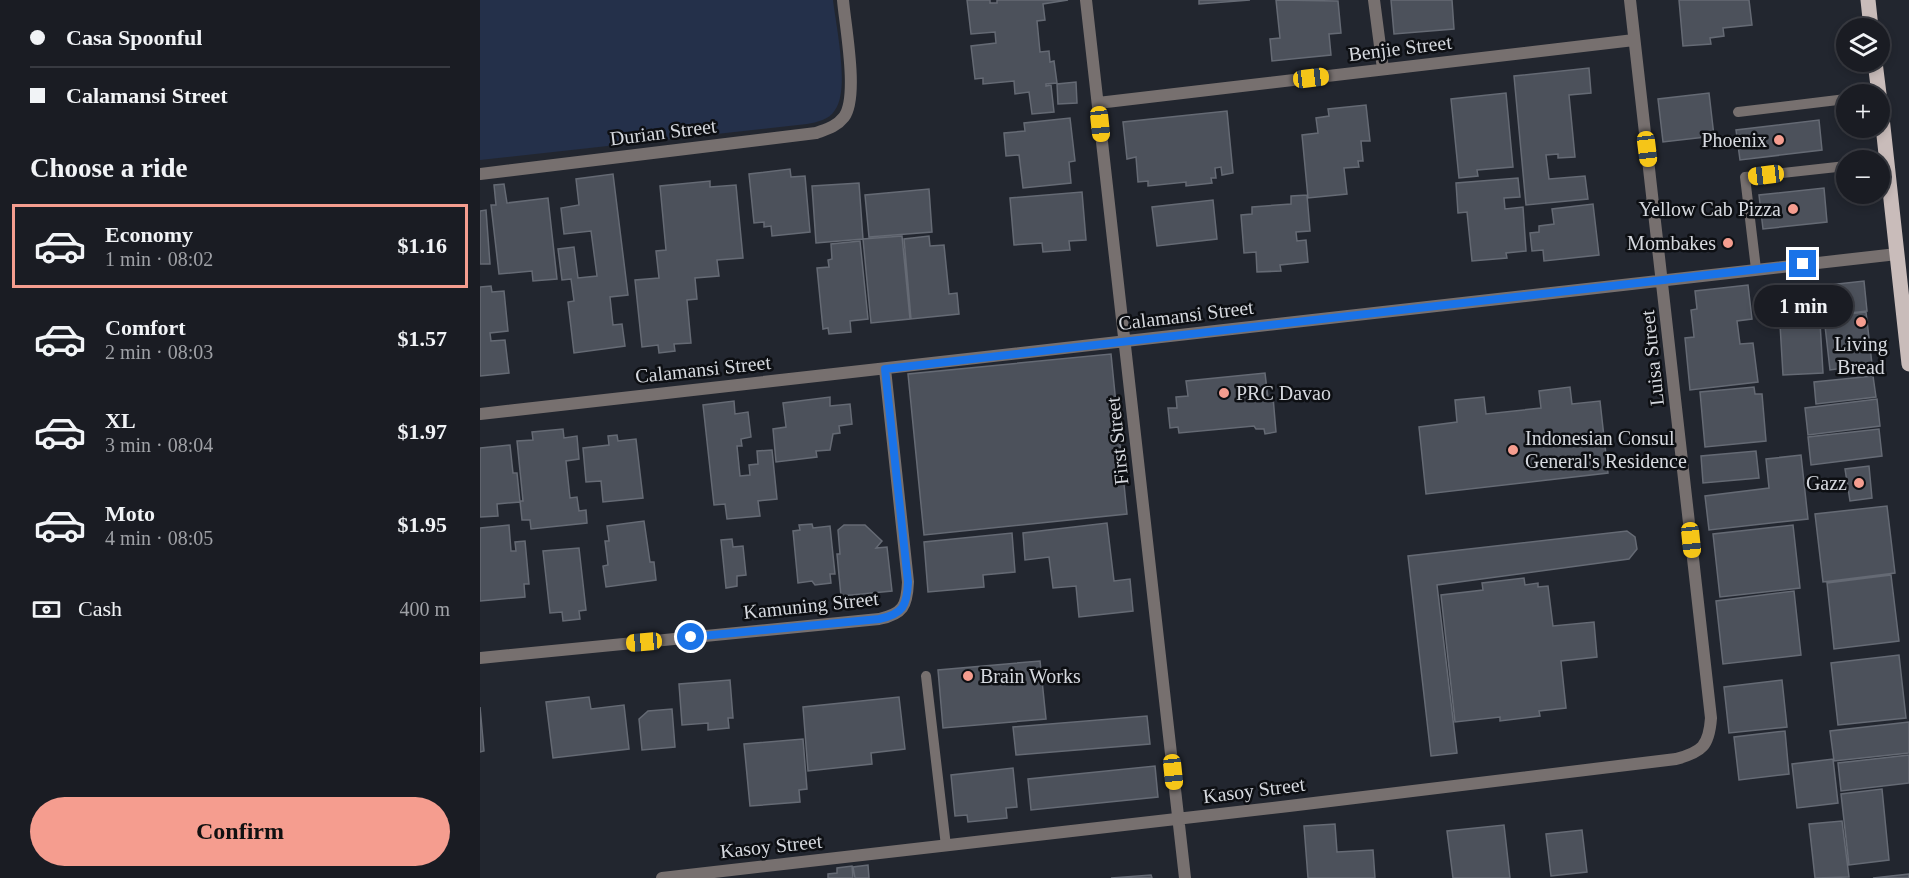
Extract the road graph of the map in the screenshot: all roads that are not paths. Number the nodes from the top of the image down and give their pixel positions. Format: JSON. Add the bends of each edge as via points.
{"nodes":[{"id":1,"x":843,"y":0,"type":"edge"},
{"id":2,"x":1086,"y":0,"type":"edge"},
{"id":3,"x":1374,"y":0,"type":"edge"},
{"id":4,"x":1630,"y":0,"type":"edge"},
{"id":5,"x":1868,"y":0,"type":"edge"},
{"id":6,"x":1870,"y":18,"type":"edge"},
{"id":7,"x":1634,"y":40,"type":"junction"},
{"id":8,"x":1383,"y":69,"type":"junction"},
{"id":9,"x":1836,"y":100,"type":"edge"},
{"id":10,"x":1098,"y":103,"type":"junction"},
{"id":11,"x":1738,"y":112,"type":"dead end"},
{"id":12,"x":1836,"y":167,"type":"edge"},
{"id":13,"x":480,"y":174,"type":"edge"},
{"id":14,"x":1889,"y":204,"type":"edge"},
{"id":15,"x":1897,"y":254,"type":"junction"},
{"id":16,"x":1756,"y":270,"type":"junction"},
{"id":17,"x":1663,"y":280,"type":"junction"},
{"id":18,"x":1125,"y":342,"type":"junction"},
{"id":19,"x":1909,"y":364,"type":"edge"},
{"id":20,"x":885,"y":369,"type":"junction"},
{"id":21,"x":480,"y":414,"type":"edge"},
{"id":22,"x":480,"y":658,"type":"edge"},
{"id":23,"x":926,"y":676,"type":"dead end"},
{"id":24,"x":1704,"y":747,"type":"joint"},
{"id":25,"x":1179,"y":819,"type":"junction"},
{"id":26,"x":946,"y":846,"type":"junction"},
{"id":27,"x":662,"y":878,"type":"edge"},
{"id":28,"x":1185,"y":878,"type":"edge"}],
"edges":[{"from":1,"to":13,"type":"street","name":"Durian Street","via":[[850,96],[845,115],[833,128]]},
{"from":2,"to":10,"type":"street","name":"First Street"},
{"from":3,"to":8,"type":"street"},
{"from":4,"to":7,"type":"street","name":"Luisa Street"},
{"from":5,"to":6,"type":"main road"},
{"from":7,"to":8,"type":"street","name":"Benjie Street"},
{"from":7,"to":17,"type":"street","name":"Luisa Street"},
{"from":8,"to":10,"type":"street","name":"Benjie Street"},
{"from":9,"to":11,"type":"lane"},
{"from":10,"to":18,"type":"street","name":"First Street"},
{"from":12,"to":16,"type":"lane","via":[[1745,177]]},
{"from":14,"to":15,"type":"main road"},
{"from":15,"to":16,"type":"street","name":"Calamansi Street"},
{"from":15,"to":19,"type":"main road"},
{"from":16,"to":17,"type":"street","name":"Calamansi Street"},
{"from":17,"to":18,"type":"street","name":"Calamansi Street"},
{"from":17,"to":24,"type":"street","name":"Luisa Street","via":[[1711,718],[1710,735]]},
{"from":18,"to":20,"type":"street","name":"Calamansi Street"},
{"from":18,"to":25,"type":"street","name":"First Street"},
{"from":20,"to":21,"type":"street","name":"Calamansi Street"},
{"from":20,"to":22,"type":"street","name":"Kamuning Street","via":[[908,582],[903,609],[879,619]]},
{"from":23,"to":26,"type":"lane"},
{"from":24,"to":25,"type":"street","name":"Kasoy Street","via":[[1676,759]]},
{"from":25,"to":26,"type":"street","name":"Kasoy Street"},
{"from":25,"to":28,"type":"street","name":"First Street"},
{"from":26,"to":27,"type":"street","name":"Kasoy Street"}]}
